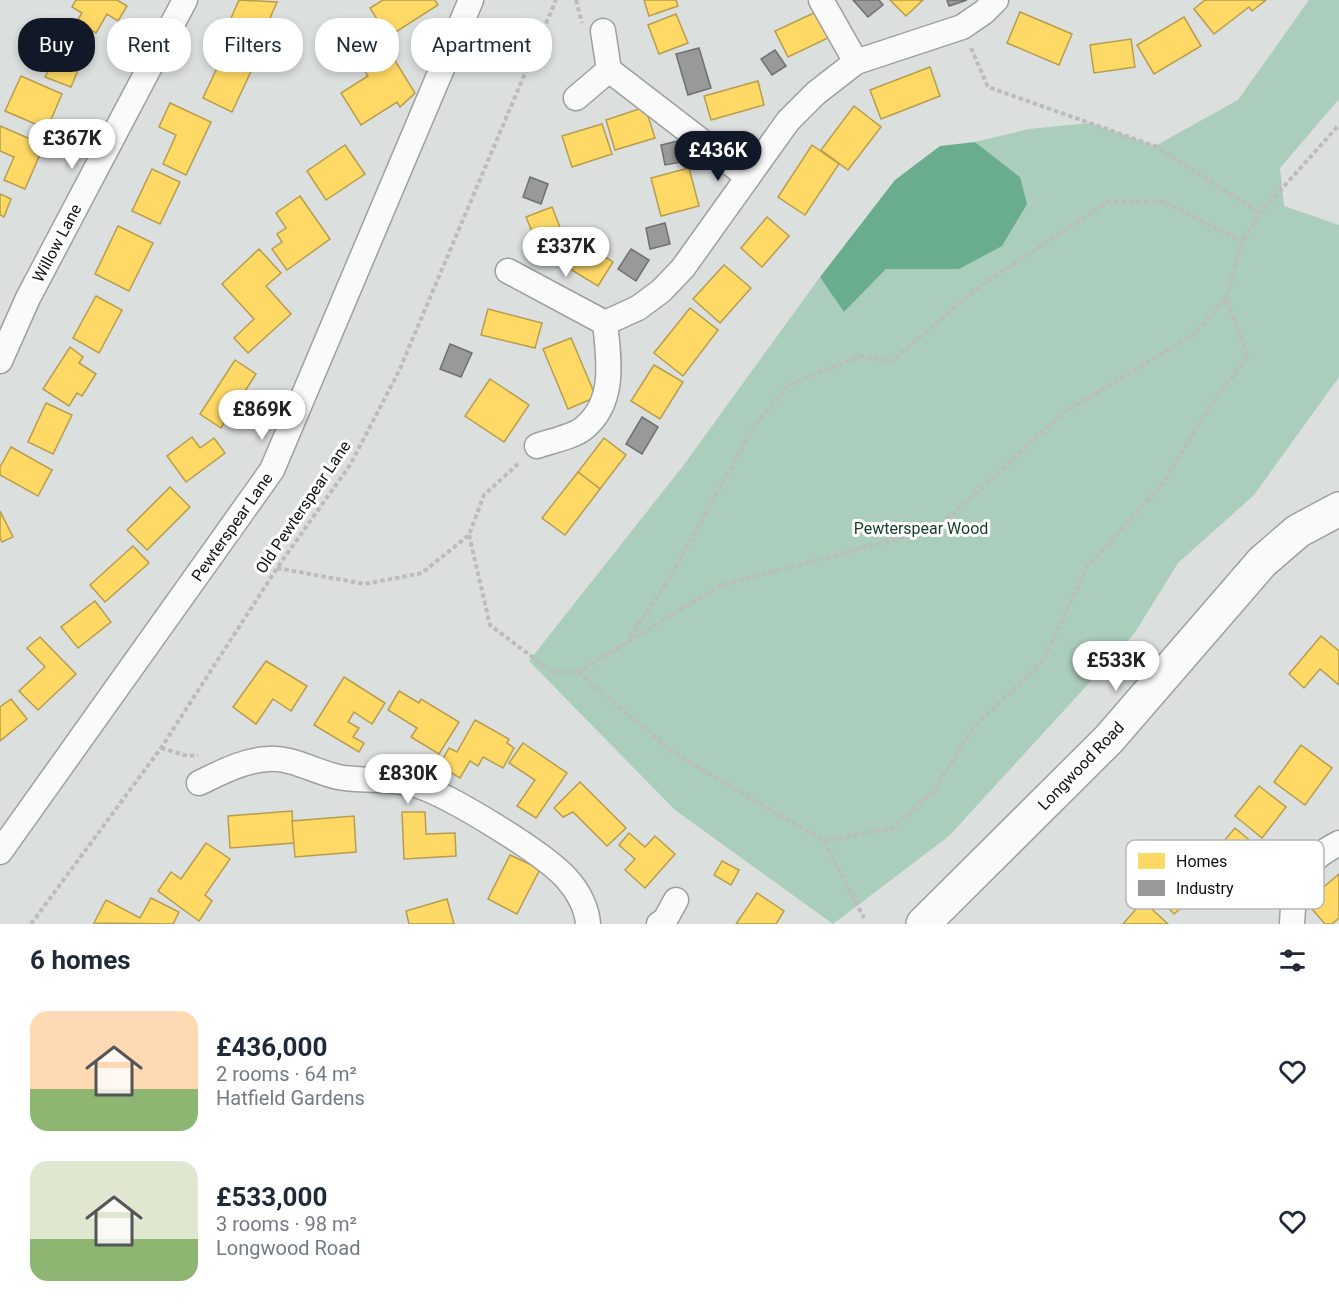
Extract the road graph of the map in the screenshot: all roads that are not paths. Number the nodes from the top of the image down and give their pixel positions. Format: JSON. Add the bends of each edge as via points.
{"nodes":[{"id":1,"x":185,"y":0,"type":"edge"},
{"id":2,"x":471,"y":0,"type":"edge"},
{"id":3,"x":821,"y":0,"type":"edge"},
{"id":4,"x":996,"y":0,"type":"edge"},
{"id":5,"x":603,"y":31,"type":"dead end"},
{"id":6,"x":856,"y":62,"type":"junction"},
{"id":7,"x":609,"y":70,"type":"junction"},
{"id":8,"x":576,"y":98,"type":"dead end"},
{"id":9,"x":748,"y":177,"type":"junction"},
{"id":10,"x":508,"y":271,"type":"dead end"},
{"id":11,"x":605,"y":323,"type":"junction"},
{"id":12,"x":0,"y":361,"type":"edge"},
{"id":13,"x":537,"y":447,"type":"road end"},
{"id":14,"x":1339,"y":509,"type":"edge"},
{"id":15,"x":199,"y":783,"type":"dead end"},
{"id":16,"x":1339,"y":843,"type":"edge"},
{"id":17,"x":0,"y":852,"type":"edge"},
{"id":18,"x":1324,"y":852,"type":"edge"},
{"id":19,"x":676,"y":900,"type":"dead end"},
{"id":20,"x":1293,"y":909,"type":"edge"},
{"id":21,"x":588,"y":924,"type":"edge"},
{"id":22,"x":659,"y":924,"type":"edge"},
{"id":23,"x":923,"y":924,"type":"edge"},
{"id":24,"x":1292,"y":924,"type":"edge"}],
"edges":[{"from":1,"to":12,"type":"street","name":"Willow Lane","via":[[28,298]]},
{"from":2,"to":17,"type":"street","name":"Pewterspear Lane","via":[[272,470]]},
{"from":3,"to":6,"type":"street"},
{"from":4,"to":6,"type":"street","via":[[962,27]]},
{"from":5,"to":7,"type":"street"},
{"from":6,"to":9,"type":"street","via":[[788,121]]},
{"from":7,"to":8,"type":"street"},
{"from":7,"to":9,"type":"street"},
{"from":9,"to":11,"type":"street","via":[[683,268],[661,291],[638,308]]},
{"from":10,"to":11,"type":"street"},
{"from":11,"to":13,"type":"street","via":[[608,388],[598,413],[583,429]]},
{"from":14,"to":23,"type":"street","name":"Longwood Road","via":[[1298,531],[1262,562],[1109,739]]},
{"from":15,"to":21,"type":"street","via":[[215,763],[268,758],[338,777],[416,785],[441,795],[527,847],[567,878],[580,897]]},
{"from":16,"to":18,"type":"street"},
{"from":19,"to":22,"type":"street"},
{"from":20,"to":24,"type":"street"}]}
